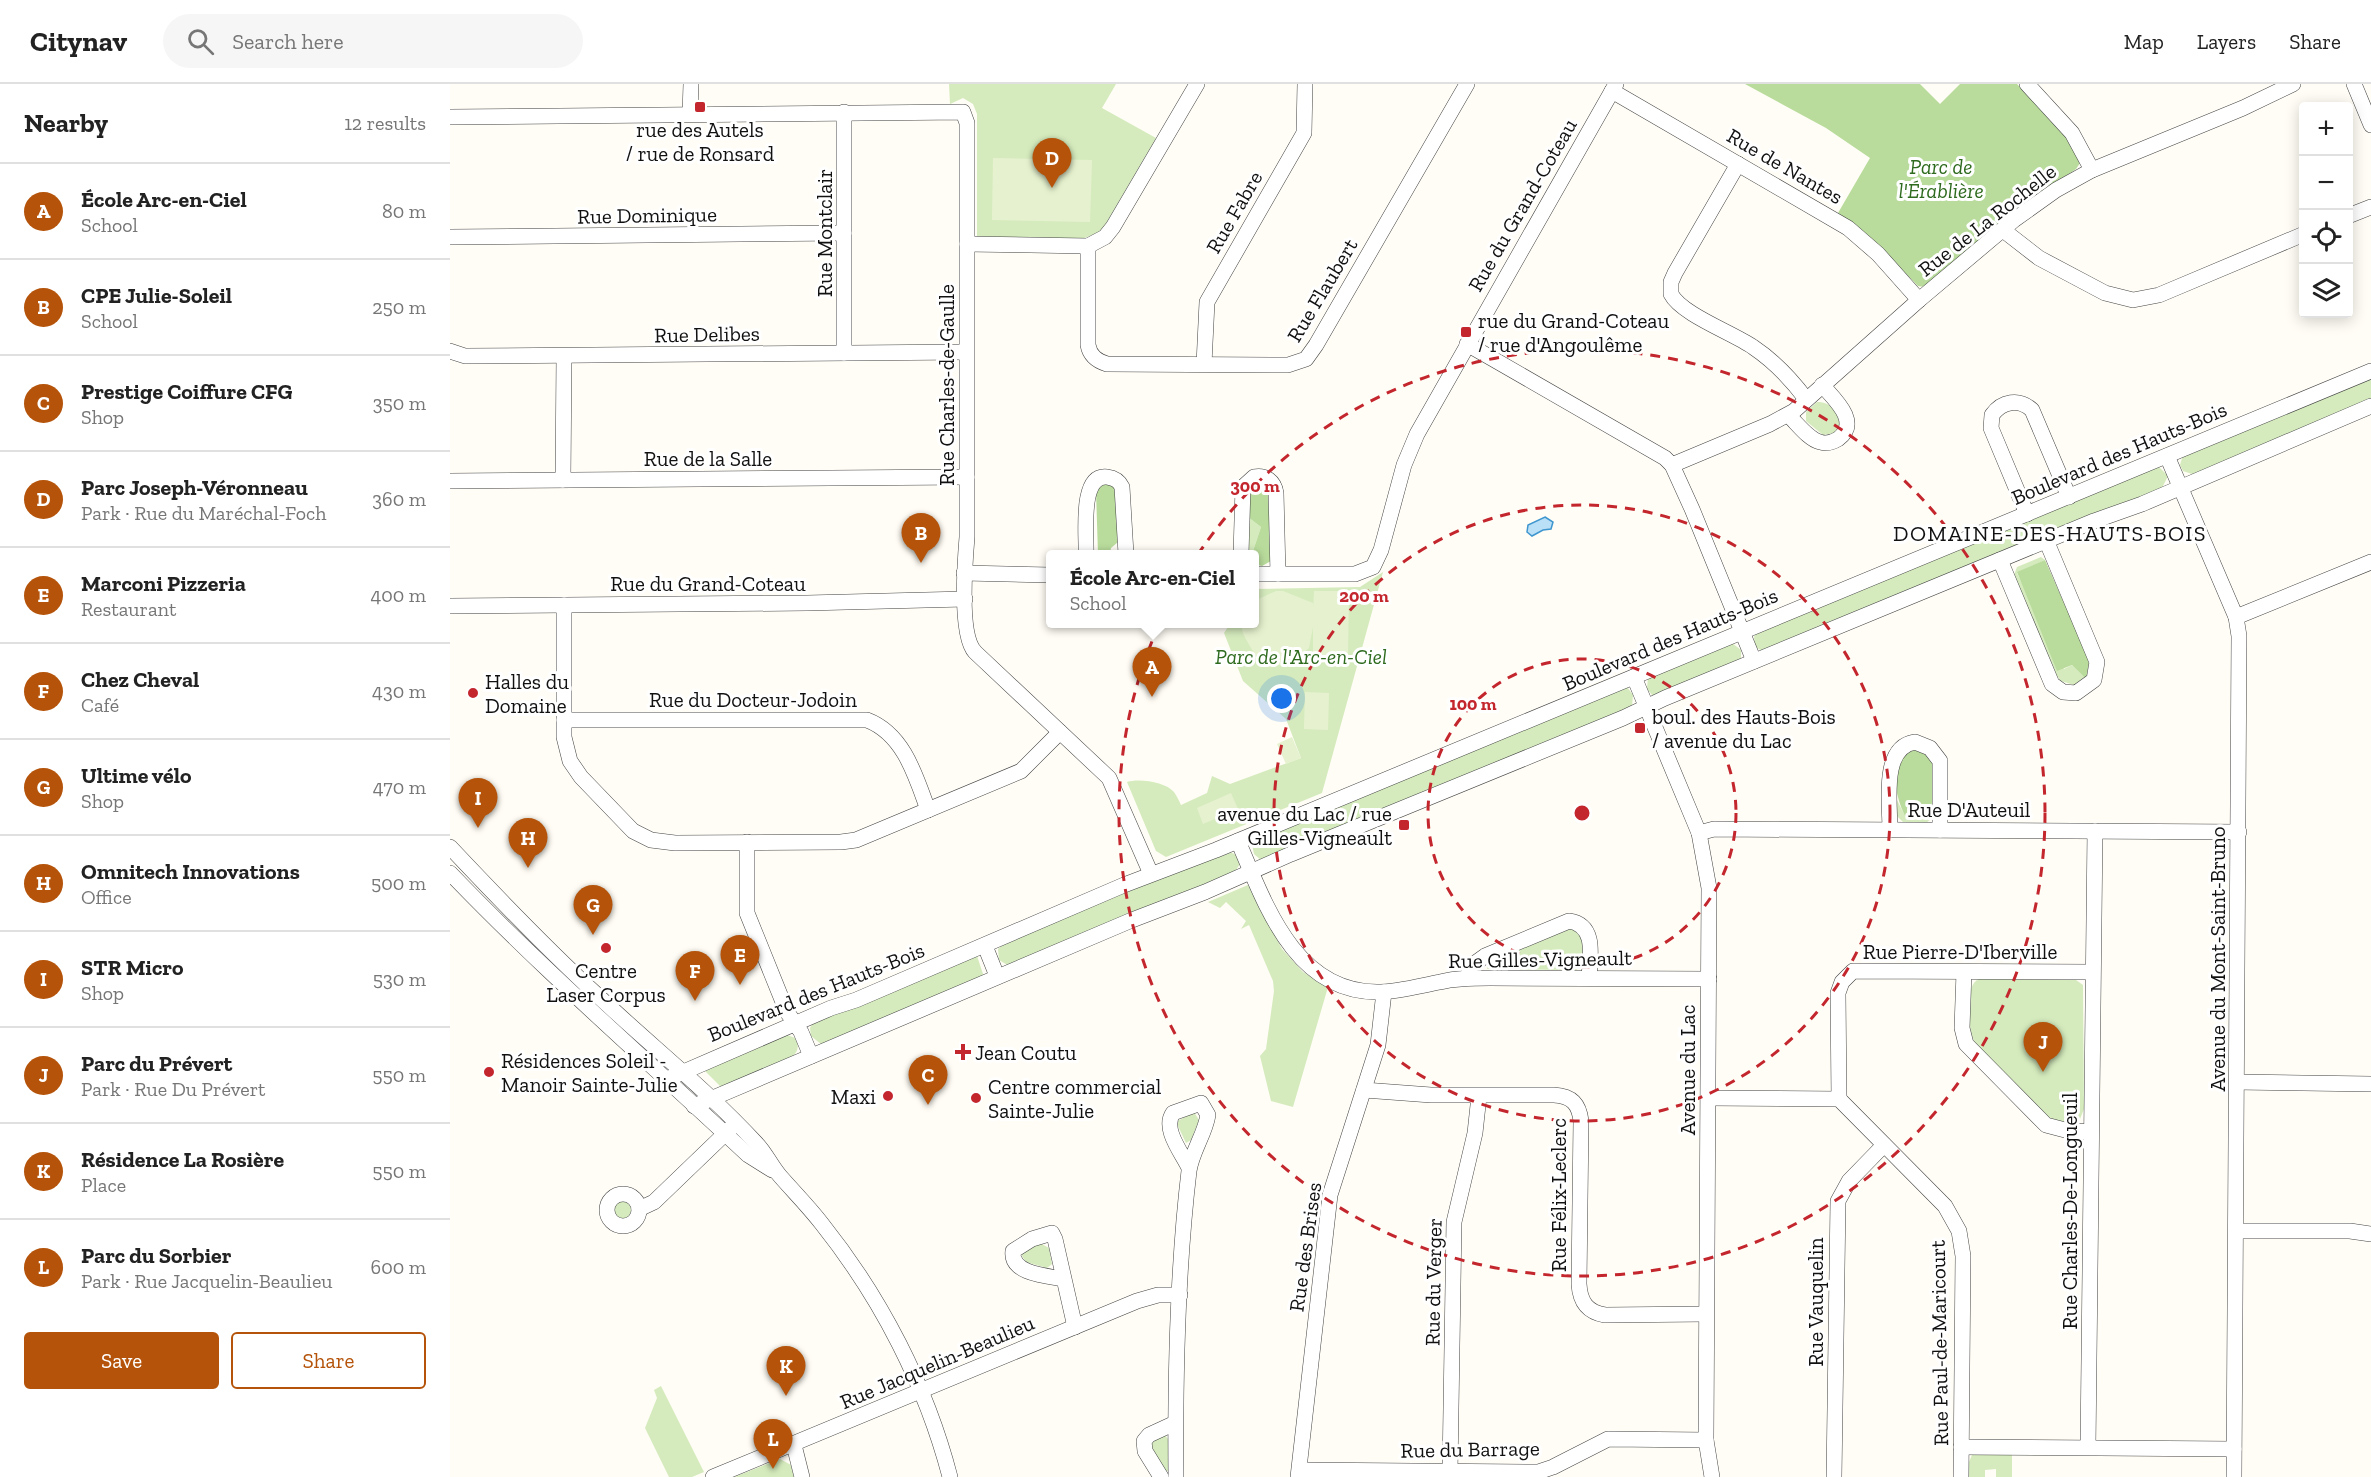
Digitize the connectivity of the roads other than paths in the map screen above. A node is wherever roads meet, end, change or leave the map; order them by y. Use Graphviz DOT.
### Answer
graph roads {
  1 [pos="691,84"];
  2 [pos="1197,84"];
  3 [pos="1305,84"];
  4 [pos="1467,84"];
  5 [pos="2027,84"];
  6 [pos="2293,84"];
  7 [pos="2354,84"];
  8 [pos="1614,88"];
  9 [pos="844,112"];
  10 [pos="690,114"];
  11 [pos="450,117"];
  12 [pos="2371,125"];
  13 [pos="1738,164"];
  14 [pos="2092,170"];
  15 [pos="2371,207"];
  16 [pos="2353,214"];
  17 [pos="2003,230"];
  18 [pos="844,233"];
  19 [pos="2299,236"];
  20 [pos="450,237"];
  21 [pos="967,244"];
  22 [pos="1088,246"];
  23 [pos="1919,300"];
  24 [pos="1467,344"];
  25 [pos="450,351"];
  26 [pos="966,352"];
  27 [pos="844,353"];
  28 [pos="564,356"];
  29 [pos="1204,364"];
  30 [pos="2371,371"];
  31 [pos="1822,385"];
  32 [pos="1806,399"];
  33 [pos="2371,406"];
  34 [pos="1788,415"];
  35 [pos="2167,456"];
  36 [pos="1672,465"];
  37 [pos="966,477"];
  38 [pos="563,480"];
  39 [pos="450,481"];
  40 [pos="2181,487"];
  41 [pos="2069,496"];
  42 [pos="2027,514"];
  43 [pos="2046,540"];
  44 [pos="1086,550"];
  45 [pos="1126,550"];
  46 [pos="1241,550"];
  47 [pos="2000,560"];
  48 [pos="2369,568"];
  49 [pos="964,573"];
  50 [pos="1259,574"];
  51 [pos="1278,574"];
  52 [pos="1046,575"];
  53 [pos="965,599"];
  54 [pos="564,605"];
  55 [pos="450,606"];
  56 [pos="2236,617"];
  57 [pos="1741,631"];
  58 [pos="1754,661"];
  59 [pos="1634,677"];
  60 [pos="1647,707"];
  61 [pos="564,720"];
  62 [pos="1060,732"];
  63 [pos="928,810"];
  64 [pos="1890,830"];
  65 [pos="1940,830"];
  66 [pos="2095,831"];
  67 [pos="2239,832"];
  68 [pos="1699,833"];
  69 [pos="1238,841"];
  70 [pos="747,842"];
  71 [pos="450,848"];
  72 [pos="1252,872"];
  73 [pos="450,873"];
  74 [pos="1151,874"];
  75 [pos="985,946"];
  76 [pos="1964,972"];
  77 [pos="2092,972"];
  78 [pos="998,976"];
  79 [pos="1467,978"];
  80 [pos="1589,978"];
  81 [pos="1708,979"];
  82 [pos="1384,992"];
  83 [pos="794,1023"];
  84 [pos="811,1056"];
  85 [pos="682,1070"];
  86 [pos="665,1080"];
  87 [pos="2238,1082"];
  88 [pos="2371,1084"];
  89 [pos="1364,1090"];
  90 [pos="1479,1096"];
  91 [pos="1708,1098"];
  92 [pos="711,1099"];
  93 [pos="1839,1100"];
  94 [pos="694,1106"];
  95 [pos="731,1129"];
  96 [pos="2090,1132"];
  97 [pos="1884,1145"];
  98 [pos="1190,1168"];
  99 [pos="639,1209"];
  100 [pos="2236,1231"];
  101 [pos="2371,1234"];
  102 [pos="1064,1279"];
  103 [pos="1180,1287"];
  104 [pos="1706,1314"];
  105 [pos="1075,1327"];
  106 [pos="921,1392"];
  107 [pos="1175,1423"];
  108 [pos="1706,1440"];
  109 [pos="794,1445"];
  110 [pos="1961,1447"];
  111 [pos="2088,1447"];
  112 [pos="2234,1449"];
  113 [pos="1450,1471"];
  114 [pos="1299,1473"];
  115 [pos="712,1477"];
  116 [pos="802,1477"];
  117 [pos="950,1477"];
  118 [pos="1161,1477"];
  119 [pos="1176,1477"];
  120 [pos="1712,1477"];
  121 [pos="1834,1477"];
  122 [pos="1961,1477"];
  123 [pos="2234,1477"];
  1 -- 10 [label="street"];
  2 -- 22 [label="street"];
  3 -- 29 [label="street, Rue Fabre"];
  4 -- 29 [label="street, Rue Flaubert"];
  5 -- 14 [label="street"];
  6 -- 14 [label="street, Rue de La Rochelle"];
  7 -- 12 [label="street"];
  8 -- 13 [label="street, Rue de Nantes"];
  8 -- 24 [label="street, Rue du Grand-Coteau"];
  9 -- 10 [label="street"];
  9 -- 18 [label="street, Rue Montclair"];
  9 -- 21 [label="street, Rue Charles-de-Gaulle"];
  10 -- 11 [label="street"];
  13 -- 23 [label="street, Rue de Nantes"];
  13 -- 32 [label="street"];
  14 -- 17 [label="street, Rue de La Rochelle"];
  15 -- 16 [label="street"];
  17 -- 19 [label="street"];
  17 -- 23 [label="street, Rue de La Rochelle"];
  18 -- 20 [label="street, Rue Dominique"];
  18 -- 27 [label="street, Rue Montclair"];
  21 -- 22 [label="street"];
  21 -- 26 [label="street, Rue Charles-de-Gaulle"];
  22 -- 29 [label="street, Rue Flaubert"];
  23 -- 31 [label="street, Rue de La Rochelle"];
  24 -- 36 [label="street"];
  24 -- 51 [label="street, Rue du Grand-Coteau"];
  25 -- 28 [label="street, Rue Delibes"];
  26 -- 27 [label="street, Rue Delibes"];
  26 -- 37 [label="street, Rue Charles-de-Gaulle"];
  27 -- 28 [label="street, Rue Delibes"];
  28 -- 38 [label="street"];
  30 -- 35 [label="street, Boulevard des Hauts-Bois"];
  31 -- 32 [label="street, Rue de La Rochelle"];
  31 -- 34 [label="street"];
  32 -- 34 [label="street, Rue de La Rochelle"];
  33 -- 40 [label="street"];
  34 -- 36 [label="street, Rue de La Rochelle"];
  35 -- 40 [label="street, Avenue du Mont-Saint-Bruno"];
  35 -- 41 [label="street, Boulevard des Hauts-Bois"];
  36 -- 57 [label="street"];
  37 -- 38 [label="street, Rue de la Salle"];
  37 -- 49 [label="street, Rue Charles-de-Gaulle"];
  38 -- 39 [label="street, Rue de la Salle"];
  40 -- 43 [label="street"];
  40 -- 56 [label="street, Avenue du Mont-Saint-Bruno"];
  41 -- 42 [label="street, Boulevard des Hauts-Bois"];
  41 -- 42 [label="street"];
  42 -- 57 [label="street, Boulevard des Hauts-Bois"];
  43 -- 47 [label="street"];
  43 -- 47 [label="street"];
  44 -- 45 [label="street"];
  46 -- 51 [label="street"];
  47 -- 58 [label="street"];
  48 -- 56 [label="street"];
  49 -- 52 [label="street"];
  49 -- 53 [label="street, Rue Charles-de-Gaulle"];
  50 -- 51 [label="street, Rue du Grand-Coteau"];
  53 -- 54 [label="street, Rue du Grand-Coteau"];
  53 -- 62 [label="street, Rue Charles-de-Gaulle"];
  54 -- 55 [label="street, Rue du Grand-Coteau"];
  54 -- 61 [label="street"];
  56 -- 67 [label="street, Avenue du Mont-Saint-Bruno"];
  57 -- 58 [label="street"];
  57 -- 59 [label="street, Boulevard des Hauts-Bois"];
  58 -- 60 [label="street"];
  59 -- 60 [label="street, Avenue du Lac"];
  59 -- 69 [label="street, Boulevard des Hauts-Bois"];
  60 -- 68 [label="street, Avenue du Lac"];
  60 -- 72 [label="street"];
  61 -- 63 [label="street, Rue du Docteur-Jodoin"];
  61 -- 70 [label="street"];
  62 -- 63 [label="street"];
  62 -- 74 [label="street, Rue Charles-de-Gaulle"];
  63 -- 70 [label="street"];
  64 -- 65 [label="street, Rue D'Auteuil"];
  64 -- 65 [label="street"];
  64 -- 68 [label="street, Rue D'Auteuil"];
  65 -- 66 [label="street, Rue D'Auteuil"];
  66 -- 67 [label="street, Rue D'Auteuil"];
  66 -- 77 [label="street, Rue Charles-De-Longueuil"];
  67 -- 87 [label="street, Avenue du Mont-Saint-Bruno"];
  68 -- 81 [label="street, Avenue du Lac"];
  69 -- 72 [label="street, Rue Gilles-Vigneault"];
  69 -- 74 [label="street, Boulevard des Hauts-Bois"];
  70 -- 83 [label="street"];
  71 -- 85 [label="street"];
  72 -- 78 [label="street"];
  72 -- 82 [label="street, Rue Gilles-Vigneault"];
  73 -- 86 [label="street"];
  74 -- 75 [label="street, Boulevard des Hauts-Bois"];
  75 -- 78 [label="street"];
  75 -- 83 [label="street, Boulevard des Hauts-Bois"];
  76 -- 77 [label="street, Rue Pierre-D'Iberville"];
  76 -- 93 [label="street, Rue Pierre-D'Iberville"];
  76 -- 96 [label="street"];
  77 -- 96 [label="street, Rue Charles-De-Longueuil"];
  78 -- 84 [label="street"];
  79 -- 80 [label="street, Rue Gilles-Vigneault"];
  79 -- 80 [label="street"];
  79 -- 82 [label="street, Rue Gilles-Vigneault"];
  80 -- 81 [label="street, Rue Gilles-Vigneault"];
  81 -- 91 [label="street, Avenue du Lac"];
  82 -- 89 [label="street, Rue des Brises"];
  83 -- 84 [label="street"];
  83 -- 85 [label="street, Boulevard des Hauts-Bois"];
  84 -- 92 [label="street"];
  85 -- 86 [label="street, Boulevard des Hauts-Bois"];
  85 -- 92 [label="street"];
  86 -- 94 [label="street"];
  87 -- 88 [label="street"];
  87 -- 100 [label="street, Avenue du Mont-Saint-Bruno"];
  89 -- 90 [label="street, Rue Félix-Leclerc"];
  89 -- 114 [label="street, Rue des Brises"];
  90 -- 104 [label="street, Rue Félix-Leclerc"];
  90 -- 113 [label="street, Rue du Verger"];
  91 -- 93 [label="street"];
  91 -- 104 [label="street, Avenue du Lac"];
  92 -- 94 [label="street"];
  92 -- 95 [label="street"];
  93 -- 97 [label="street, Rue Paul-de-Maricourt"];
  94 -- 95 [label="street"];
  95 -- 99 [label="street"];
  95 -- 106 [label="street"];
  96 -- 111 [label="street, Rue Charles-De-Longueuil"];
  97 -- 110 [label="street, Rue Paul-de-Maricourt"];
  97 -- 121 [label="street, Rue Vauquelin"];
  98 -- 103 [label="street"];
  100 -- 101 [label="street"];
  100 -- 112 [label="street, Avenue du Mont-Saint-Bruno"];
  102 -- 105 [label="street"];
  103 -- 105 [label="street, Rue Jacquelin-Beaulieu"];
  103 -- 107 [label="street"];
  104 -- 108 [label="street, Avenue du Lac"];
  105 -- 106 [label="street, Rue Jacquelin-Beaulieu"];
  106 -- 109 [label="street, Rue Jacquelin-Beaulieu"];
  106 -- 117 [label="street"];
  107 -- 118 [label="street"];
  107 -- 119 [label="street"];
  108 -- 113 [label="street, Rue du Barrage"];
  108 -- 120 [label="street, Avenue du Lac"];
  109 -- 115 [label="street, Rue Jacquelin-Beaulieu"];
  109 -- 116 [label="street"];
  110 -- 111 [label="street"];
  110 -- 122 [label="street, Rue Paul-de-Maricourt"];
  111 -- 112 [label="street"];
  112 -- 123 [label="street, Avenue du Mont-Saint-Bruno"];
  113 -- 114 [label="street, Rue du Barrage"];
}
